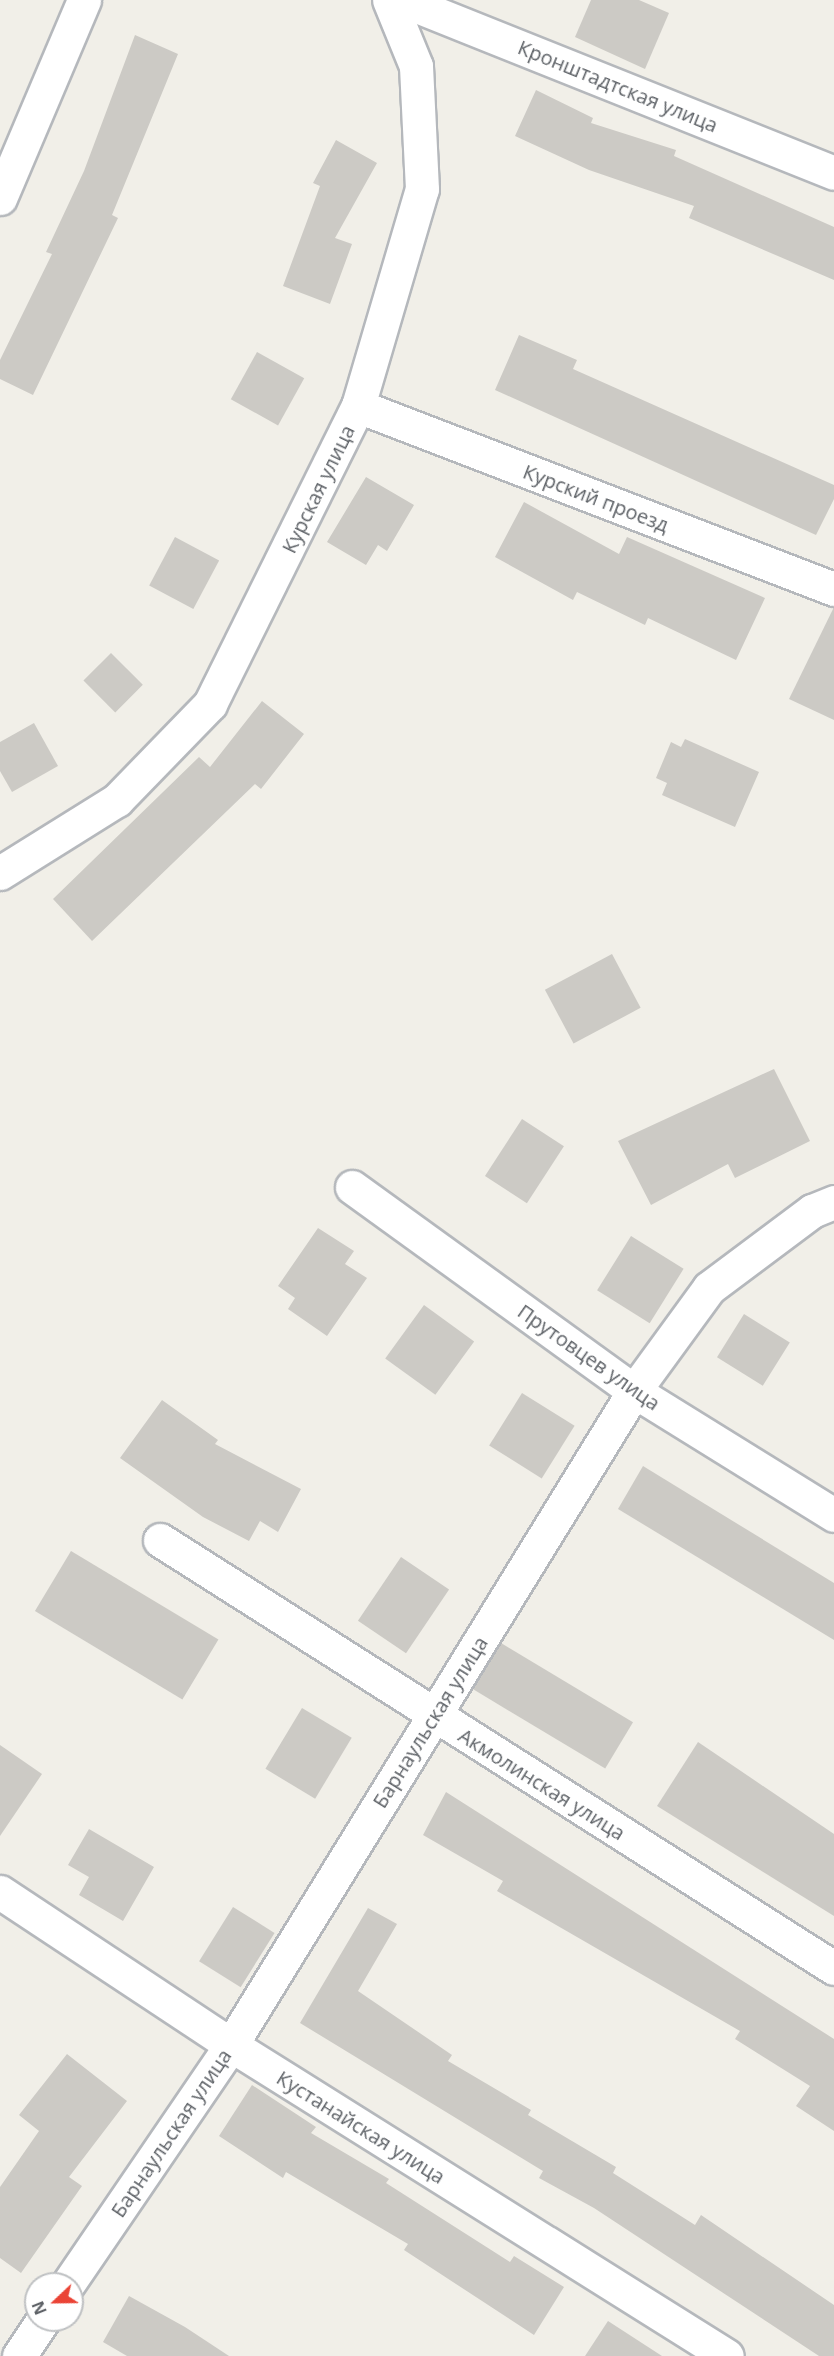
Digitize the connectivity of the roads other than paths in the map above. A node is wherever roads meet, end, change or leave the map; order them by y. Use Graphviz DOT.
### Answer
graph roads {
  1 [pos="84,0"];
  2 [pos="389,0"];
  3 [pos="402,0"];
  4 [pos="834,173"];
  5 [pos="0,198"];
  6 [pos="358,406"];
  7 [pos="834,589"];
  8 [pos="0,873"];
  9 [pos="352,1187"];
  10 [pos="834,1202"];
  11 [pos="634,1391"];
  12 [pos="834,1515"];
  13 [pos="160,1540"];
  14 [pos="434,1716"];
  15 [pos="0,1892"];
  16 [pos="834,1968"];
  17 [pos="231,2045"];
  18 [pos="76,2272"];
  19 [pos="35,2332"];
  20 [pos="19,2356"];
  21 [pos="727,2356"];
  1 -- 5 [label="street"];
  2 -- 6 [label="street, Курская улица"];
  3 -- 4 [label="street, Кронштадтская улица"];
  6 -- 7 [label="street, Курский проезд"];
  6 -- 8 [label="street, Курская улица"];
  9 -- 11 [label="street, Прутовцев улица"];
  10 -- 11 [label="street, Барнаульская улица"];
  11 -- 12 [label="street, Прутовцев улица"];
  11 -- 14 [label="street, Барнаульская улица"];
  13 -- 14 [label="street, Акмолинская улица"];
  14 -- 16 [label="street, Акмолинская улица"];
  14 -- 17 [label="street, Барнаульская улица"];
  15 -- 17 [label="street, Кустанайская улица"];
  17 -- 18 [label="street, Барнаульская улица"];
  17 -- 21 [label="street, Кустанайская улица"];
  19 -- 20 [label="street"];
}
